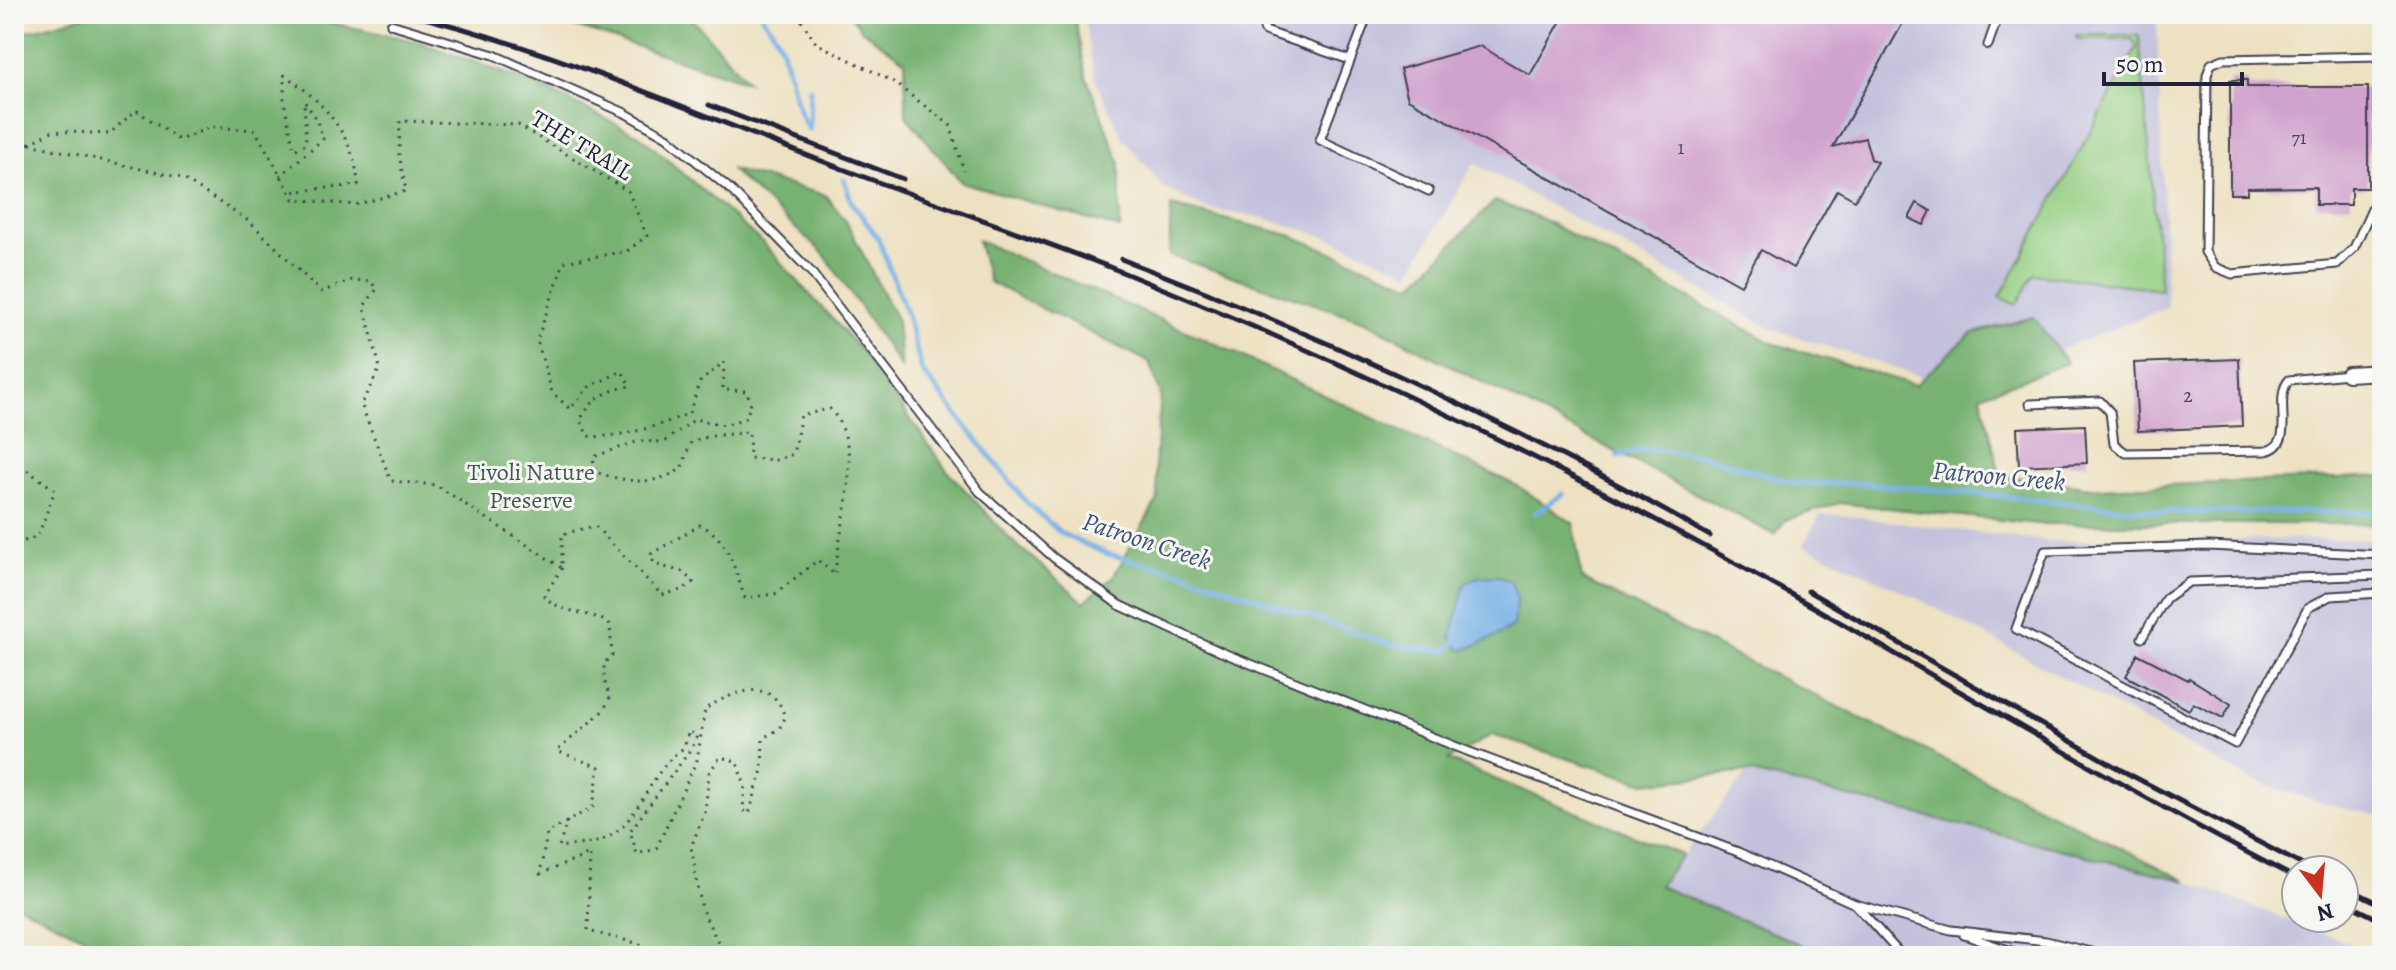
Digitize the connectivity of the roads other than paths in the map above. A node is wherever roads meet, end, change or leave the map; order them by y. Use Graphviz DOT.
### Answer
graph roads {
  1 [pos="1260,14"];
  2 [pos="1368,14"];
  3 [pos="1999,14"];
  4 [pos="391,24"];
  5 [pos="1988,45"];
  6 [pos="2382,56"];
  7 [pos="1350,60"];
  8 [pos="2382,186"];
  9 [pos="1429,191"];
  10 [pos="2382,372"];
  11 [pos="2348,374"];
  12 [pos="2030,404"];
  13 [pos="2382,555"];
  14 [pos="2382,575"];
  15 [pos="2382,593"];
  16 [pos="2142,638"];
  17 [pos="1855,904"];
  18 [pos="1951,930"];
  19 [pos="1902,956"];
  20 [pos="2026,956"];
  21 [pos="2107,956"];
  1 -- 7 [label="lane"];
  2 -- 7 [label="lane"];
  3 -- 5 [label="lane"];
  4 -- 17 [label="lane"];
  6 -- 8 [label="lane"];
  7 -- 9 [label="lane"];
  10 -- 11 [label="street"];
  11 -- 12 [label="lane"];
  13 -- 15 [label="lane"];
  14 -- 16 [label="lane"];
  17 -- 18 [label="lane"];
  17 -- 19 [label="lane"];
  18 -- 20 [label="lane"];
  18 -- 21 [label="lane"];
}
